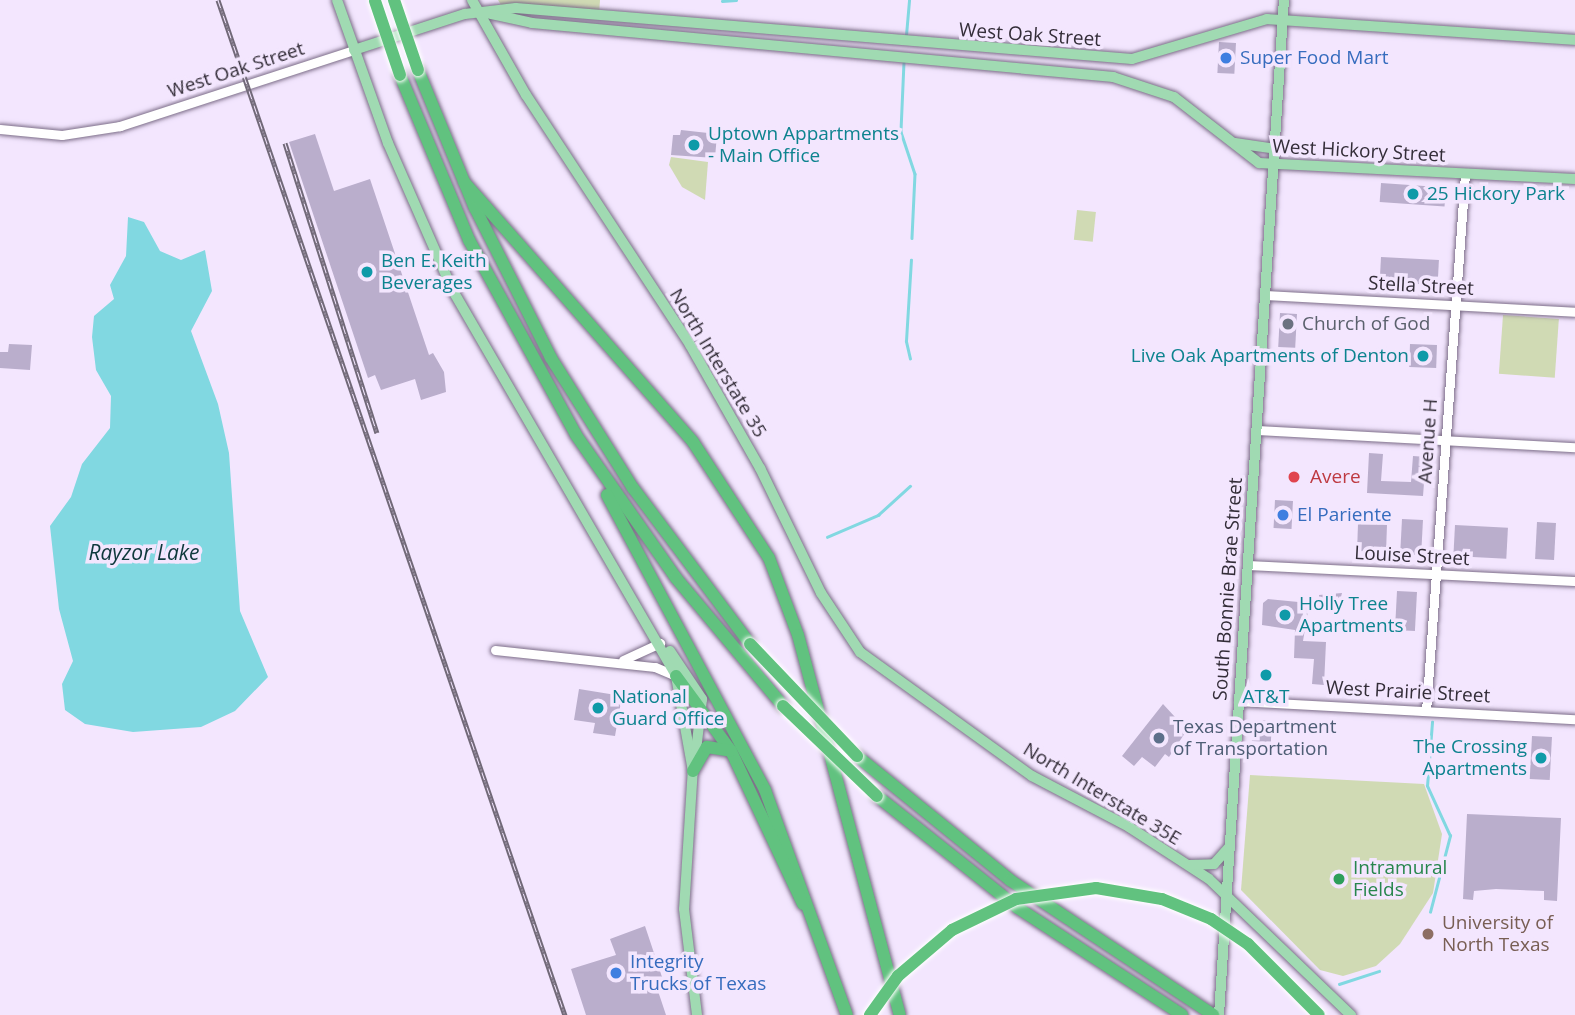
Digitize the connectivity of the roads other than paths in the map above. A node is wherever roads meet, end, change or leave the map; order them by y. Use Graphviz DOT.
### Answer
graph roads {
  1 [pos="338,0"];
  2 [pos="375,0"];
  3 [pos="394,0"];
  4 [pos="472,0"];
  5 [pos="1284,0"];
  6 [pos="478,11"];
  7 [pos="560,11"];
  8 [pos="1284,19"];
  9 [pos="558,26"];
  10 [pos="1575,40"];
  11 [pos="354,50"];
  12 [pos="1132,59"];
  13 [pos="1126,79"];
  14 [pos="0,129"];
  15 [pos="1229,140"];
  16 [pos="1276,149"];
  17 [pos="1275,165"];
  18 [pos="1465,174"];
  19 [pos="1575,179"];
  20 [pos="464,182"];
  21 [pos="1265,296"];
  22 [pos="1456,305"];
  23 [pos="1575,312"];
  24 [pos="1257,430"];
  25 [pos="576,435"];
  26 [pos="1446,440"];
  27 [pos="1575,447"];
  28 [pos="1247,565"];
  29 [pos="1436,575"];
  30 [pos="1575,581"];
  31 [pos="660,643"];
  32 [pos="495,650"];
  33 [pos="614,661"];
  34 [pos="676,676"];
  35 [pos="1238,701"];
  36 [pos="703,705"];
  37 [pos="1426,711"];
  38 [pos="1575,719"];
  39 [pos="954,722"];
  40 [pos="731,751"];
  41 [pos="693,771"];
  42 [pos="1231,844"];
  43 [pos="1185,864"];
  44 [pos="1227,894"];
  45 [pos="831,965"];
  46 [pos="697,1015"];
  47 [pos="847,1015"];
  48 [pos="870,1015"];
  49 [pos="900,1015"];
  50 [pos="1182,1015"];
  51 [pos="1213,1015"];
  52 [pos="1219,1015"];
  53 [pos="1319,1015"];
  54 [pos="1351,1015"];
  1 -- 11 [label="main road"];
  2 -- 25 [label="highway, bridge"];
  3 -- 20 [label="highway, bridge"];
  4 -- 6 [label="main road, North Interstate 35"];
  5 -- 8 [label="main road, South Bonnie Brae Street"];
  6 -- 7 [label="main road, West Oak Street"];
  6 -- 9 [label="main road, West Oak Street"];
  6 -- 11 [label="main road, West Oak Street"];
  6 -- 39 [label="main road, North Interstate 35"];
  7 -- 9 [label="main road"];
  7 -- 12 [label="main road, West Oak Street"];
  8 -- 10 [label="main road, West Oak Street"];
  8 -- 12 [label="main road, West Oak Street"];
  8 -- 16 [label="main road, South Bonnie Brae Street"];
  9 -- 13 [label="main road, West Oak Street"];
  11 -- 14 [label="street, West Oak Street"];
  11 -- 31 [label="main road"];
  12 -- 13 [label="main road"];
  13 -- 15 [label="main road, West Hickory Street"];
  15 -- 16 [label="main road"];
  15 -- 17 [label="main road, West Hickory Street"];
  16 -- 17 [label="main road, South Bonnie Brae Street"];
  17 -- 18 [label="main road, West Hickory Street"];
  17 -- 21 [label="main road, South Bonnie Brae Street"];
  18 -- 19 [label="main road, West Hickory Street"];
  18 -- 22 [label="street, Avenue H"];
  20 -- 49 [label="highway"];
  20 -- 51 [label="highway, bridge"];
  21 -- 22 [label="street, Stella Street"];
  21 -- 24 [label="main road, South Bonnie Brae Street"];
  22 -- 23 [label="street, Stella Street"];
  22 -- 26 [label="street, Avenue H"];
  24 -- 26 [label="street"];
  24 -- 28 [label="main road, South Bonnie Brae Street"];
  25 -- 45 [label="highway"];
  25 -- 50 [label="highway, bridge"];
  26 -- 27 [label="street"];
  26 -- 29 [label="street, Avenue H"];
  28 -- 29 [label="street, Louise Street"];
  28 -- 35 [label="main road, South Bonnie Brae Street"];
  29 -- 30 [label="street, Louise Street"];
  29 -- 37 [label="street, Avenue H"];
  31 -- 33 [label="street"];
  31 -- 34 [label="main road"];
  31 -- 36 [label="main road"];
  32 -- 33 [label="street"];
  33 -- 34 [label="street"];
  34 -- 36 [label="highway"];
  34 -- 41 [label="main road"];
  35 -- 37 [label="street, West Prairie Street"];
  35 -- 42 [label="main road, South Bonnie Brae Street"];
  36 -- 40 [label="highway"];
  36 -- 41 [label="main road"];
  37 -- 38 [label="street, West Prairie Street"];
  39 -- 43 [label="main road, North Interstate 35E"];
  40 -- 41 [label="highway"];
  40 -- 45 [label="highway"];
  41 -- 46 [label="main road"];
  42 -- 43 [label="main road"];
  42 -- 44 [label="main road, South Bonnie Brae Street"];
  43 -- 44 [label="main road, North Interstate 35E"];
  44 -- 52 [label="main road, South Bonnie Brae Street"];
  44 -- 54 [label="main road, North Interstate 35E"];
  45 -- 47 [label="highway"];
  48 -- 53 [label="highway, bridge"];
}
